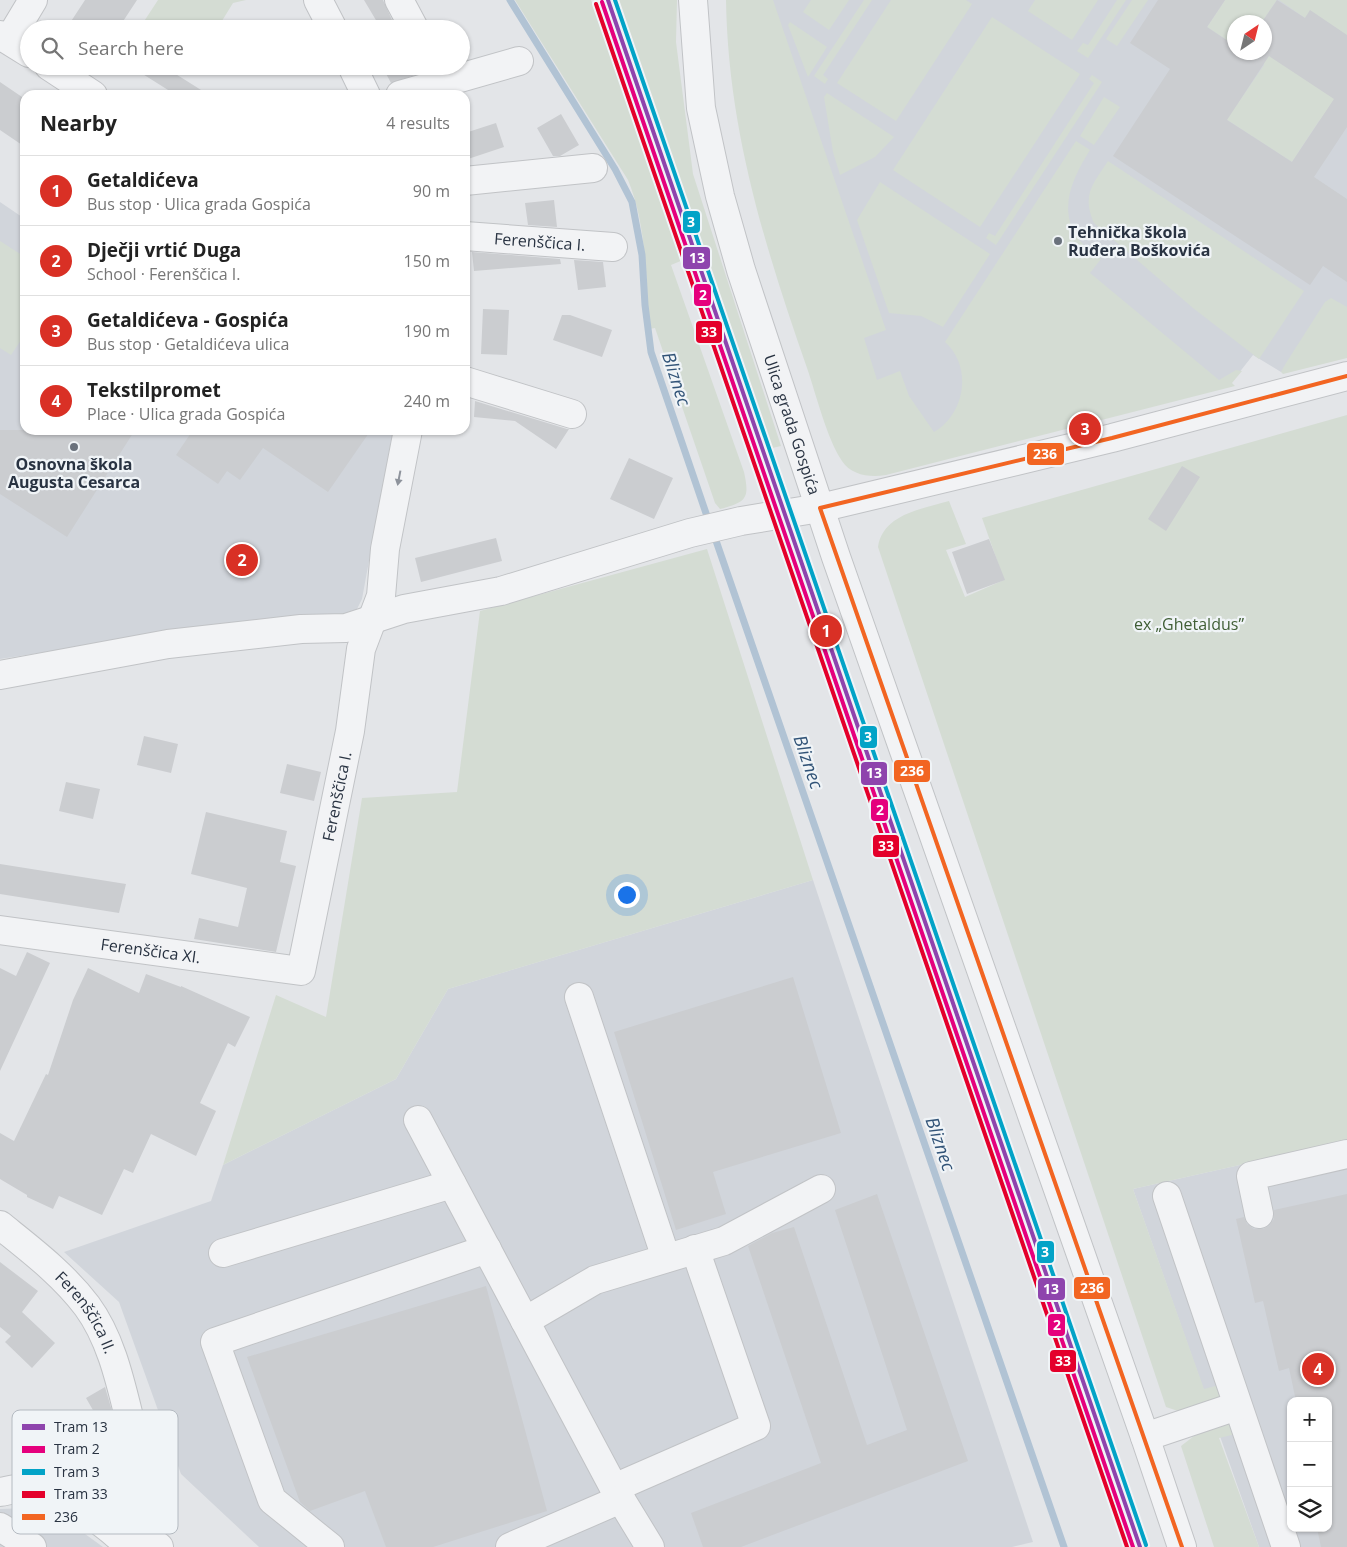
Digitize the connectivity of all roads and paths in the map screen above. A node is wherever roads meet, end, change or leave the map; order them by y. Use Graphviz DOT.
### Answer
graph roads {
  1 [pos="34,0"];
  2 [pos="318,0"];
  3 [pos="399,0"];
  4 [pos="694,0"];
  5 [pos="24,20"];
  6 [pos="328,20"];
  7 [pos="410,20"];
  8 [pos="20,27"];
  9 [pos="12,43"];
  10 [pos="519,61"];
  11 [pos="63,75"];
  12 [pos="356,75"];
  13 [pos="470,75"];
  14 [pos="470,75"];
  15 [pos="85,90"];
  16 [pos="364,90"];
  17 [pos="418,90"];
  18 [pos="593,168"];
  19 [pos="470,180"];
  20 [pos="470,236"];
  21 [pos="614,247"];
  22 [pos="1347,376"];
  23 [pos="470,383"];
  24 [pos="572,414"];
  25 [pos="407,435"];
  26 [pos="820,508"];
  27 [pos="372,620"];
  28 [pos="0,675"];
  29 [pos="0,930"];
  30 [pos="301,971"];
  31 [pos="579,997"];
  32 [pos="418,1120"];
  33 [pos="1347,1154"];
  34 [pos="452,1184"];
  35 [pos="821,1188"];
  36 [pos="1167,1196"];
  37 [pos="1259,1214"];
  38 [pos="0,1225"];
  39 [pos="487,1249"];
  40 [pos="694,1249"];
  41 [pos="224,1253"];
  42 [pos="666,1258"];
  43 [pos="525,1321"];
  44 [pos="1237,1406"];
  45 [pos="127,1410"];
  46 [pos="1146,1437"];
  47 [pos="618,1494"];
  48 [pos="0,1527"];
  49 [pos="123,1540"];
  50 [pos="32,1547"];
  51 [pos="159,1547"];
  52 [pos="330,1547"];
  53 [pos="510,1547"];
  54 [pos="650,1547"];
  55 [pos="1182,1547"];
  56 [pos="1286,1547"];
  1 -- 5 [label="street"];
  2 -- 6 [label="street"];
  3 -- 7 [label="street"];
  4 -- 26 [label="street, Ulica grada Gospića"];
  8 -- 9 [label="street"];
  10 -- 14 [label="street"];
  11 -- 15 [label="street"];
  12 -- 16 [label="street"];
  13 -- 17 [label="street"];
  18 -- 19 [label="street"];
  20 -- 21 [label="street, Ferenščica I."];
  22 -- 26 [label="street"];
  23 -- 24 [label="street"];
  25 -- 27 [label="street, Ferenščica I., one-way"];
  26 -- 27 [label="street"];
  26 -- 46 [label="street, Ulica grada Gospića"];
  27 -- 28 [label="street"];
  27 -- 30 [label="street, Ferenščica I."];
  29 -- 30 [label="street, Ferenščica XI."];
  31 -- 42 [label="street"];
  32 -- 34 [label="street"];
  33 -- 37 [label="street"];
  34 -- 39 [label="street"];
  34 -- 41 [label="street"];
  35 -- 40 [label="street"];
  36 -- 44 [label="street"];
  38 -- 45 [label="street, Ferenščica II."];
  39 -- 43 [label="street"];
  39 -- 52 [label="street"];
  40 -- 42 [label="street"];
  40 -- 47 [label="street"];
  42 -- 43 [label="street"];
  43 -- 47 [label="street"];
  44 -- 46 [label="street"];
  44 -- 56 [label="street"];
  46 -- 55 [label="street, Ulica grada Gospića"];
  47 -- 53 [label="street"];
  47 -- 54 [label="street"];
  48 -- 50 [label="street"];
  49 -- 51 [label="street"];
}
